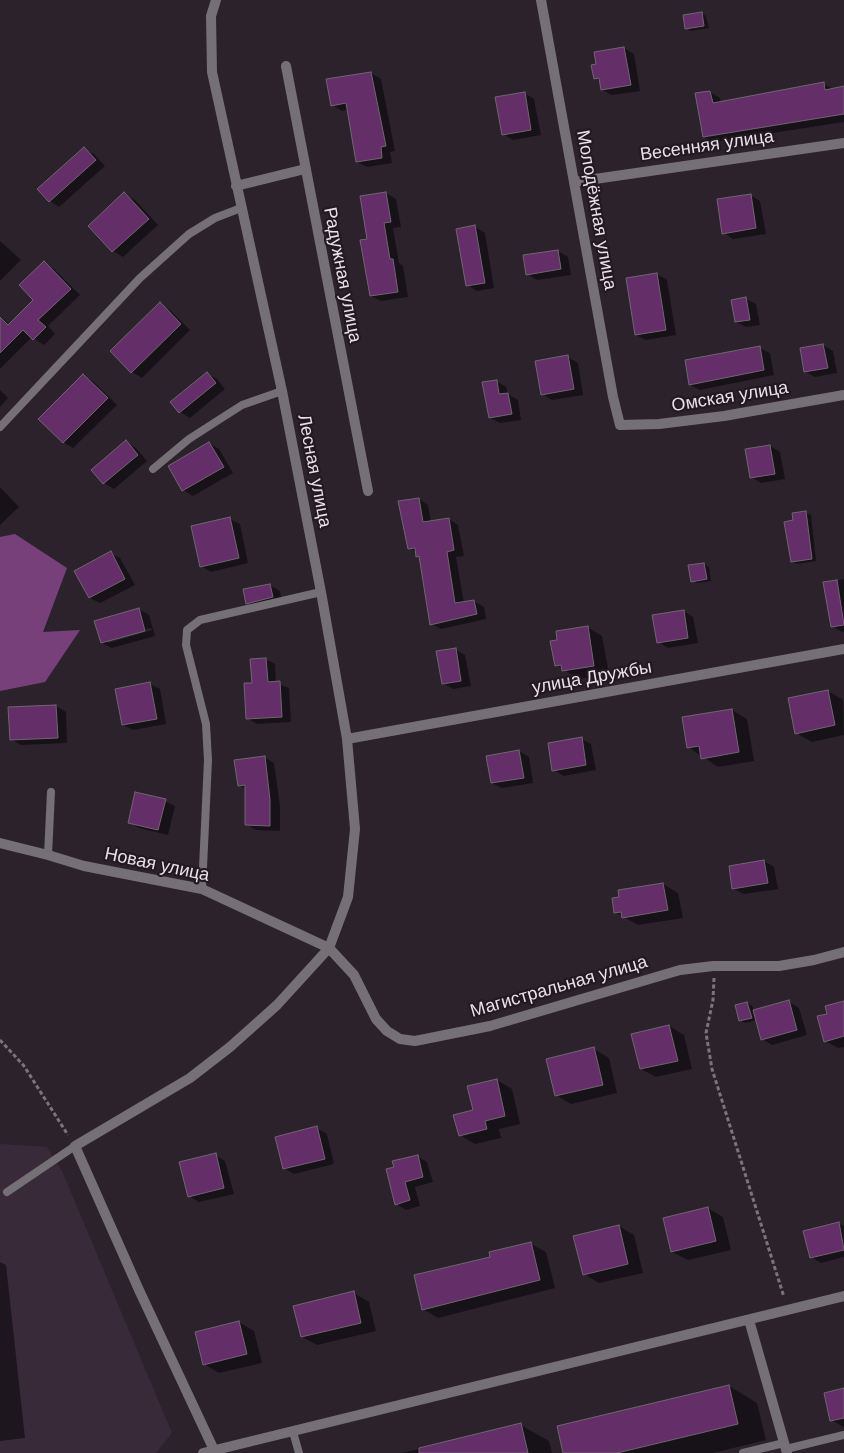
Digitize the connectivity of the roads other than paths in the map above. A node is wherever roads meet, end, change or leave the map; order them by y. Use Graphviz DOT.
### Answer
graph roads {
  1 [pos="216,0"];
  2 [pos="541,0"];
  3 [pos="286,66"];
  4 [pos="844,143"];
  5 [pos="305,169"];
  6 [pos="574,182"];
  7 [pos="236,186"];
  8 [pos="241,208"];
  9 [pos="282,391"];
  10 [pos="844,395"];
  11 [pos="620,425"];
  12 [pos="0,427"];
  13 [pos="153,468"];
  14 [pos="368,490"];
  15 [pos="321,592"];
  16 [pos="844,649"];
  17 [pos="346,740"];
  18 [pos="51,792"];
  19 [pos="0,843"];
  20 [pos="48,855"];
  21 [pos="202,889"];
  22 [pos="329,948"];
  23 [pos="844,952"];
  24 [pos="75,1146"];
  25 [pos="7,1192"];
  26 [pos="844,1296"];
  27 [pos="749,1320"];
  28 [pos="294,1432"];
  29 [pos="844,1434"];
  30 [pos="785,1448"];
  31 [pos="215,1452"];
  32 [pos="203,1453"];
  33 [pos="300,1453"];
  34 [pos="743,1453"];
  1 -- 7 [label="street, Лесная улица"];
  2 -- 6 [label="street, Молодёжная улица"];
  3 -- 5 [label="street, Радужная улица"];
  4 -- 6 [label="street, Весенняя улица"];
  5 -- 7 [label="street"];
  5 -- 14 [label="street, Радужная улица"];
  6 -- 11 [label="street, Молодёжная улица"];
  7 -- 8 [label="street, Лесная улица"];
  8 -- 9 [label="street, Лесная улица"];
  8 -- 12 [label="lane"];
  9 -- 13 [label="lane"];
  9 -- 15 [label="street, Лесная улица"];
  10 -- 11 [label="street, Омская улица"];
  15 -- 17 [label="street, Лесная улица"];
  15 -- 21 [label="lane"];
  16 -- 17 [label="street, улица Дружбы"];
  17 -- 22 [label="street, Лесная улица"];
  18 -- 20 [label="lane"];
  19 -- 20 [label="street, Новая улица"];
  20 -- 21 [label="street, Новая улица"];
  21 -- 22 [label="street, Новая улица"];
  22 -- 23 [label="street, Магистральная улица"];
  22 -- 24 [label="street"];
  24 -- 25 [label="lane"];
  24 -- 31 [label="street"];
  26 -- 27 [label="street"];
  27 -- 28 [label="street"];
  27 -- 30 [label="street"];
  28 -- 31 [label="street"];
  28 -- 33 [label="lane"];
  29 -- 30 [label="lane"];
  30 -- 34 [label="lane"];
  31 -- 32 [label="street"];
}
